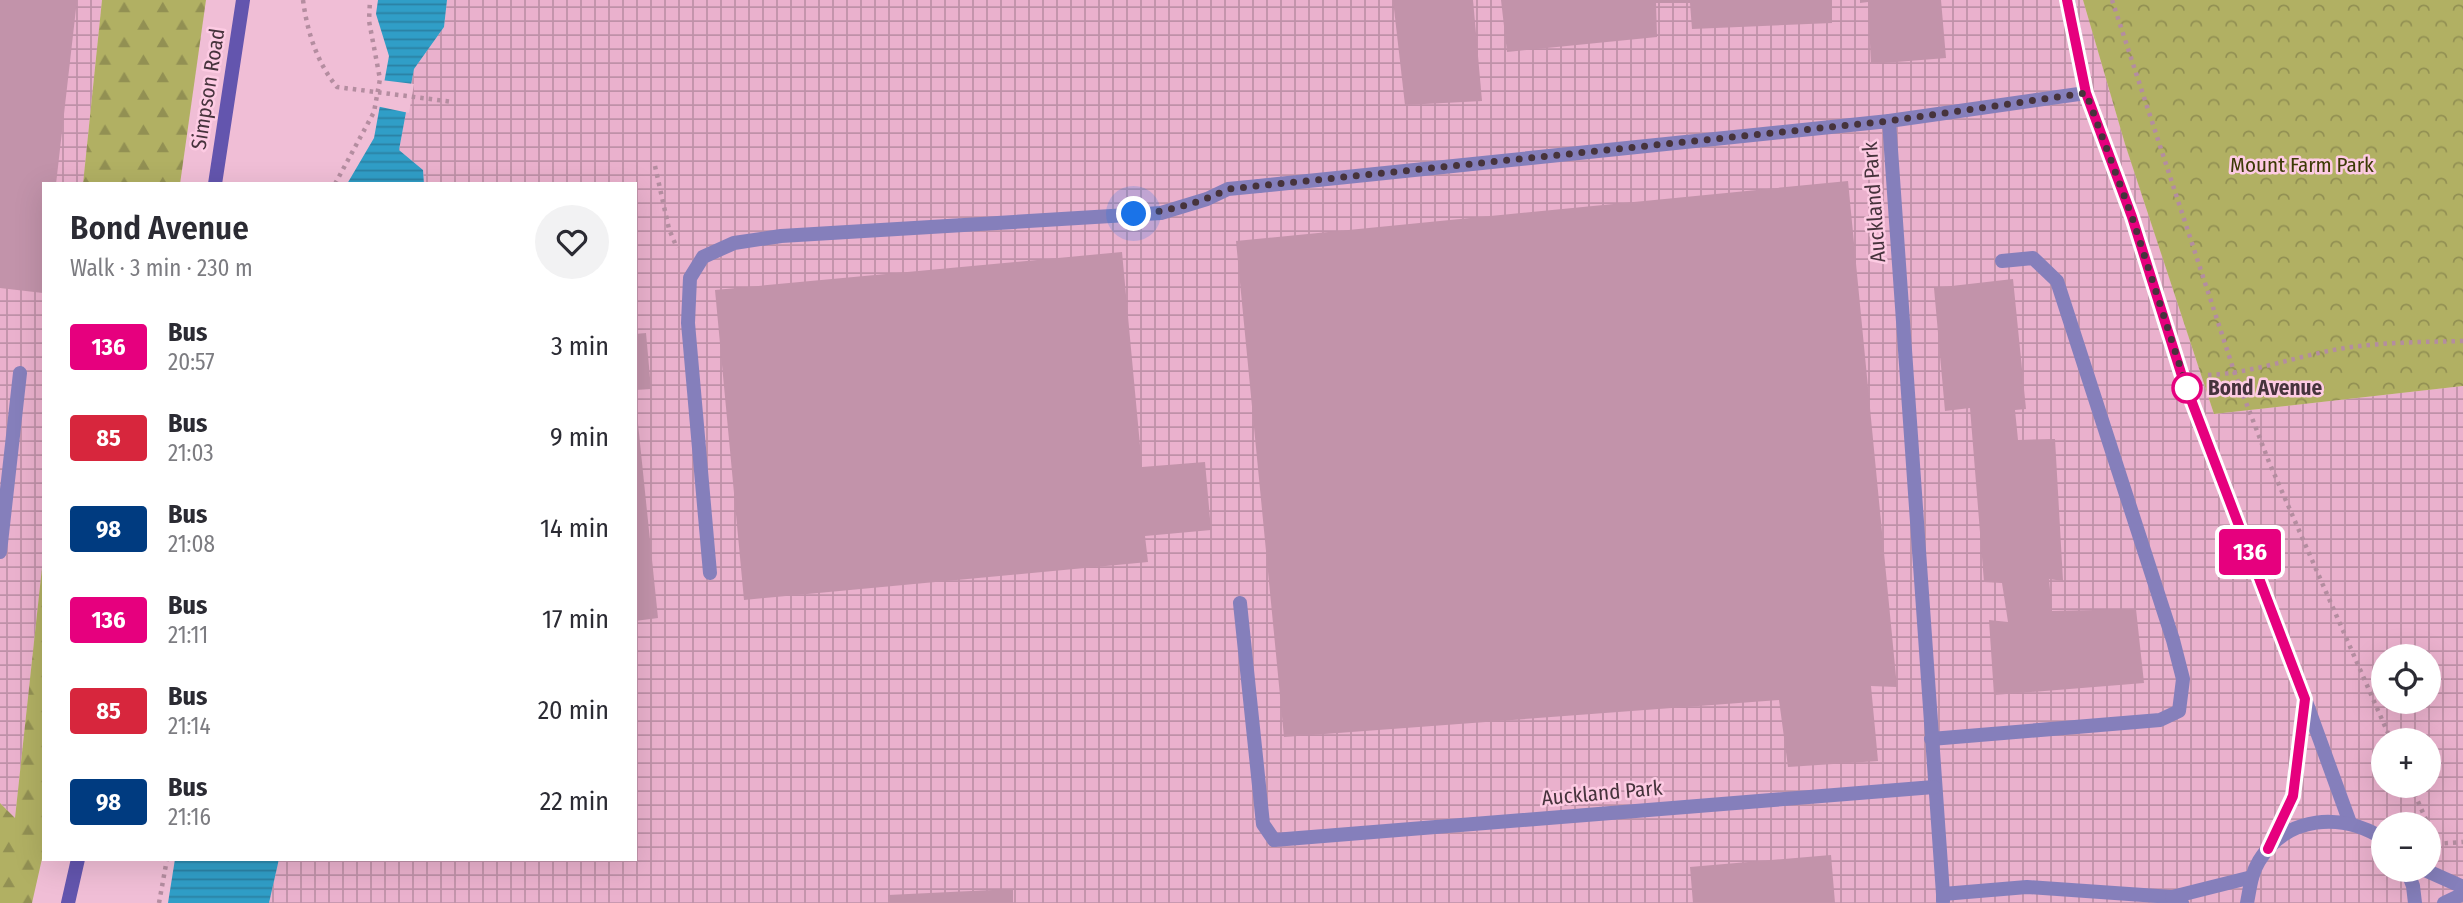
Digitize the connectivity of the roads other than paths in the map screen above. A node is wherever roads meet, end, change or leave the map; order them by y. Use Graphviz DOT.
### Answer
graph roads {
  1 [pos="243,0"];
  2 [pos="2067,0"];
  3 [pos="2086,93"];
  4 [pos="1889,121"];
  5 [pos="215,182"];
  6 [pos="2002,261"];
  7 [pos="20,373"];
  8 [pos="0,552"];
  9 [pos="710,573"];
  10 [pos="1240,603"];
  11 [pos="2305,699"];
  12 [pos="1931,739"];
  13 [pos="1934,787"];
  14 [pos="2350,823"];
  15 [pos="2371,831"];
  16 [pos="2268,849"];
  17 [pos="78,861"];
  18 [pos="2252,877"];
  19 [pos="2441,877"];
  20 [pos="2412,882"];
  21 [pos="2463,887"];
  22 [pos="2463,894"];
  23 [pos="1943,899"];
  24 [pos="2177,900"];
  25 [pos="68,903"];
  26 [pos="2247,903"];
  27 [pos="2415,903"];
  28 [pos="2444,903"];
  1 -- 5 [label="street, Simpson Road"];
  2 -- 3 [label="street"];
  3 -- 4 [label="street"];
  3 -- 11 [label="street"];
  4 -- 9 [label="street, Auckland Park"];
  4 -- 12 [label="street, Auckland Park"];
  6 -- 12 [label="street"];
  7 -- 8 [label="street"];
  10 -- 13 [label="street, Auckland Park"];
  11 -- 14 [label="street"];
  11 -- 16 [label="street"];
  12 -- 13 [label="street, Auckland Park"];
  13 -- 23 [label="street, Auckland Park"];
  14 -- 15 [label="street"];
  14 -- 16 [label="street"];
  16 -- 18 [label="street"];
  17 -- 25 [label="street"];
  18 -- 24 [label="street, Auckland Park"];
  18 -- 26 [label="street"];
  19 -- 21 [label="street"];
  20 -- 27 [label="street"];
  22 -- 28 [label="street"];
  23 -- 24 [label="street, Auckland Park"];
}
